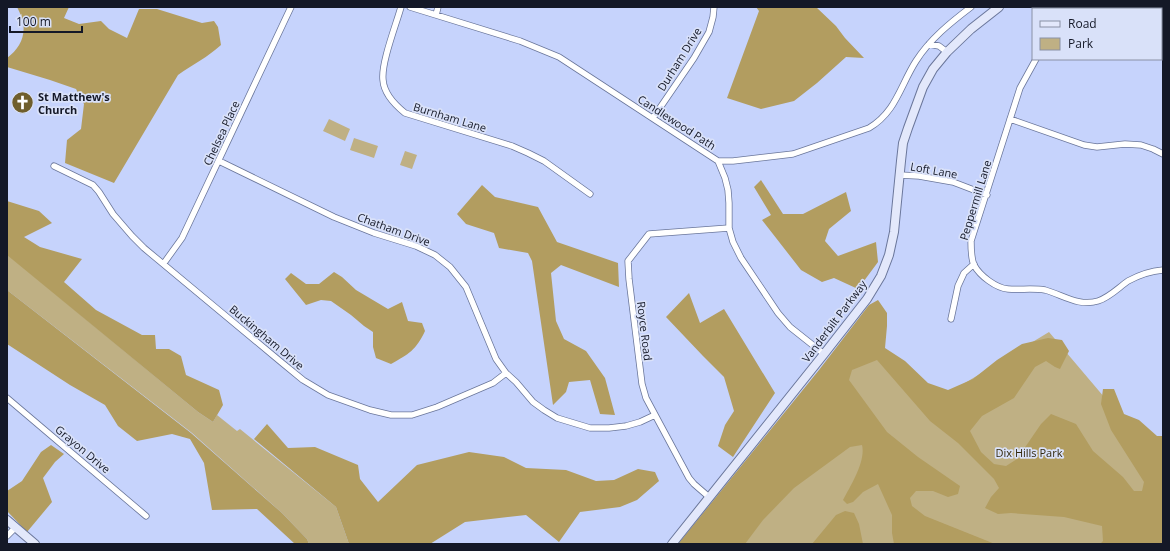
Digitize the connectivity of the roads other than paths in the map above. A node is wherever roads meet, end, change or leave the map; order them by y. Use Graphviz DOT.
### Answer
graph roads {
  1 [pos="291,7"];
  2 [pos="401,7"];
  3 [pos="410,7"];
  4 [pos="438,7"];
  5 [pos="714,7"];
  6 [pos="971,7"];
  7 [pos="999,7"];
  8 [pos="436,16"];
  9 [pos="929,44"];
  10 [pos="947,52"];
  11 [pos="1035,60"];
  12 [pos="653,118"];
  13 [pos="1010,120"];
  14 [pos="1163,154"];
  15 [pos="219,161"];
  16 [pos="718,161"];
  17 [pos="54,166"];
  18 [pos="899,175"];
  19 [pos="590,194"];
  20 [pos="987,195"];
  21 [pos="729,228"];
  22 [pos="164,263"];
  23 [pos="974,264"];
  24 [pos="1163,270"];
  25 [pos="951,319"];
  26 [pos="824,354"];
  27 [pos="506,373"];
  28 [pos="7,398"];
  29 [pos="655,416"];
  30 [pos="709,498"];
  31 [pos="146,516"];
  32 [pos="7,520"];
  33 [pos="16,527"];
  34 [pos="7,536"];
  35 [pos="35,544"];
  36 [pos="672,544"];
  1 -- 15 [label="street, Chelsea Place"];
  2 -- 19 [label="street, Burnham Lane"];
  3 -- 8 [label="street, Candlewood Path"];
  4 -- 8 [label="street"];
  5 -- 12 [label="street, Durham Drive"];
  6 -- 9 [label="street, Candlewood Path"];
  7 -- 10 [label="main road, Vanderbilt Parkway"];
  8 -- 12 [label="street, Candlewood Path"];
  9 -- 10 [label="street"];
  9 -- 16 [label="street, Candlewood Path"];
  10 -- 18 [label="main road, Vanderbilt Parkway"];
  11 -- 13 [label="street, Peppermill Lane"];
  12 -- 16 [label="street, Candlewood Path"];
  13 -- 14 [label="street"];
  13 -- 20 [label="street, Peppermill Lane"];
  15 -- 22 [label="street, Chelsea Place"];
  15 -- 27 [label="street, Chatham Drive"];
  16 -- 21 [label="street"];
  17 -- 22 [label="street, Buckingham Drive"];
  18 -- 20 [label="street, Loft Lane"];
  18 -- 26 [label="main road, Vanderbilt Parkway"];
  20 -- 23 [label="street, Peppermill Lane"];
  21 -- 26 [label="street"];
  21 -- 29 [label="street, Royce Road"];
  22 -- 27 [label="street, Buckingham Drive"];
  23 -- 24 [label="street"];
  23 -- 25 [label="street"];
  26 -- 30 [label="main road, Vanderbilt Parkway"];
  27 -- 29 [label="street, Chatham Drive"];
  28 -- 31 [label="street, Grayon Drive"];
  29 -- 30 [label="street, Royce Road"];
  30 -- 36 [label="main road, Vanderbilt Parkway"];
  32 -- 33 [label="main road"];
  33 -- 34 [label="street"];
  33 -- 35 [label="main road"];
}
